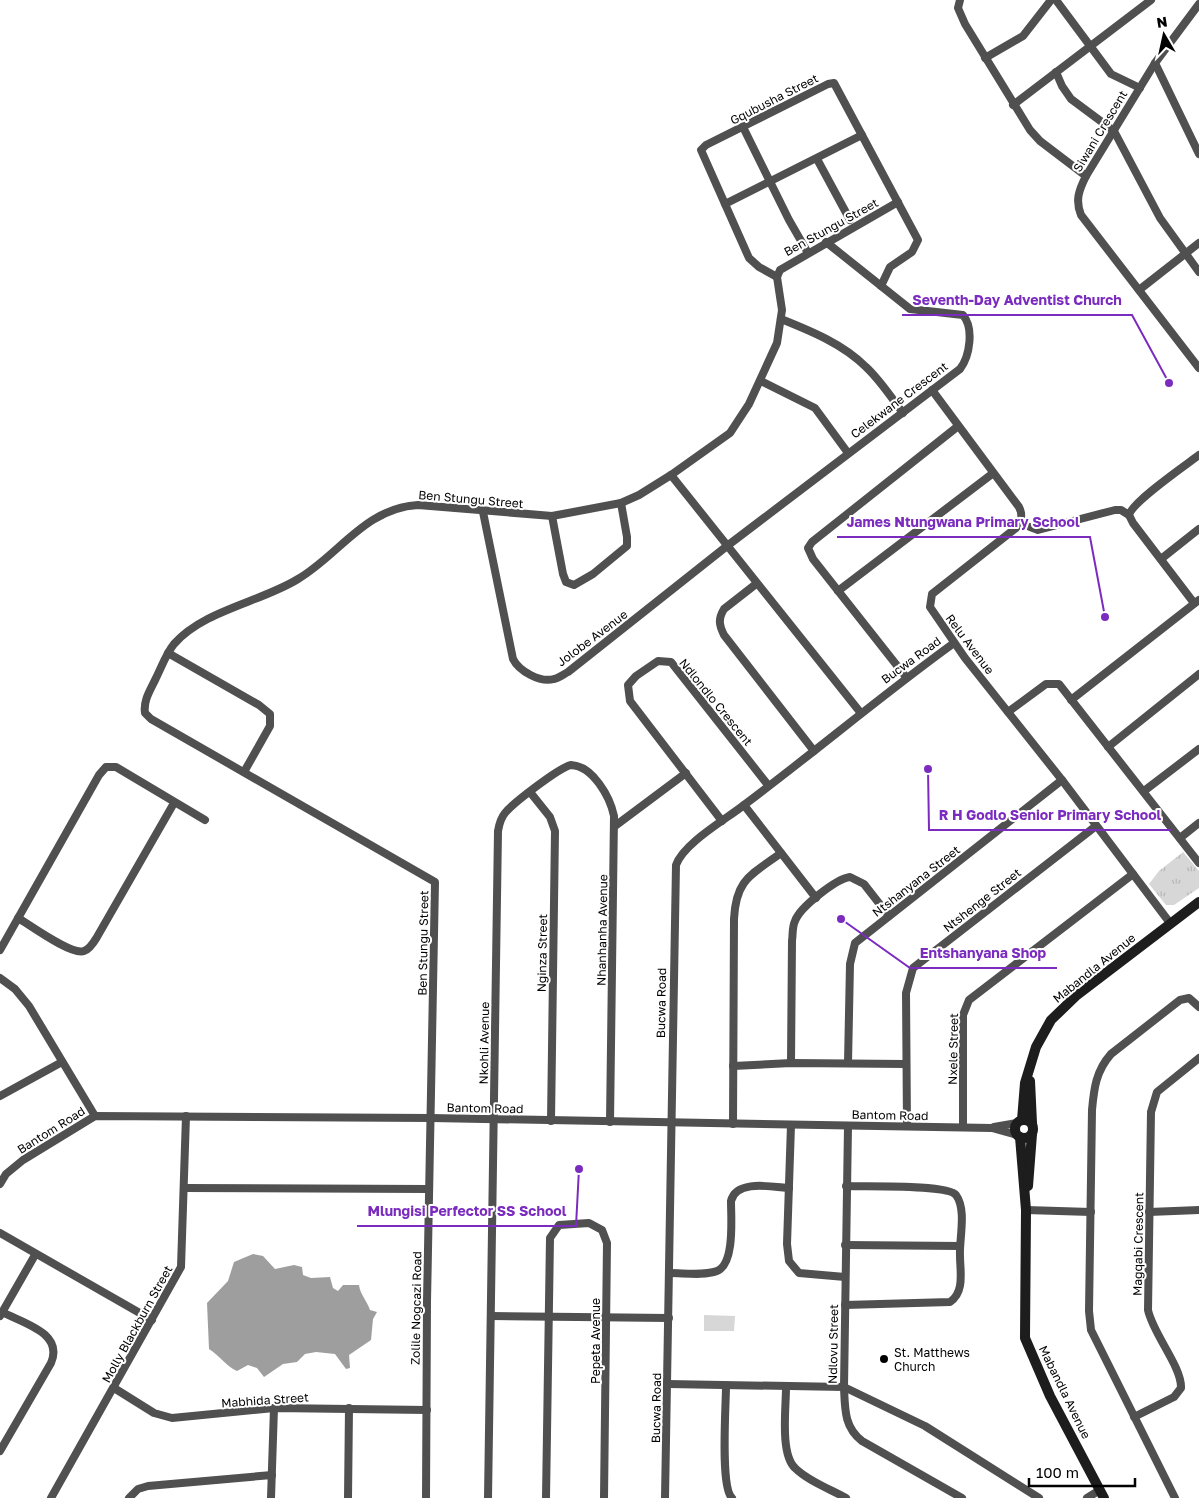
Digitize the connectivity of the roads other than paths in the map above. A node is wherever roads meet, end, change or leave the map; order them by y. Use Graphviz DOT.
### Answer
graph roads {
  1 [pos="960,0"];
  2 [pos="1051,0"];
  3 [pos="1056,0"];
  4 [pos="1150,0"];
  5 [pos="1199,4"];
  6 [pos="1091,46"];
  7 [pos="986,58"];
  8 [pos="1155,63"];
  9 [pos="1056,72"];
  10 [pos="1140,88"];
  11 [pos="1013,106"];
  12 [pos="743,127"];
  13 [pos="1114,131"];
  14 [pos="862,135"];
  15 [pos="1199,154"];
  16 [pos="817,159"];
  17 [pos="1086,176"];
  18 [pos="770,181"];
  19 [pos="898,202"];
  20 [pos="725,204"];
  21 [pos="850,220"];
  22 [pos="826,242"];
  23 [pos="1199,243"];
  24 [pos="808,253"];
  25 [pos="1185,254"];
  26 [pos="1199,272"];
  27 [pos="777,278"];
  28 [pos="881,286"];
  29 [pos="1139,290"];
  30 [pos="782,319"];
  31 [pos="1199,368"];
  32 [pos="761,381"];
  33 [pos="932,390"];
  34 [pos="903,413"];
  35 [pos="957,427"];
  36 [pos="848,453"];
  37 [pos="1199,455"];
  38 [pos="671,474"];
  39 [pos="992,474"];
  40 [pos="621,503"];
  41 [pos="483,512"];
  42 [pos="1129,515"];
  43 [pos="552,516"];
  44 [pos="1030,527"];
  45 [pos="1199,529"];
  46 [pos="727,546"];
  47 [pos="1161,559"];
  48 [pos="756,584"];
  49 [pos="838,592"];
  50 [pos="1197,601"];
  51 [pos="954,643"];
  52 [pos="168,653"];
  53 [pos="1199,674"];
  54 [pos="906,677"];
  55 [pos="1071,700"];
  56 [pos="860,712"];
  57 [pos="1008,712"];
  58 [pos="1108,747"];
  59 [pos="1199,749"];
  60 [pos="814,750"];
  61 [pos="244,772"];
  62 [pos="686,773"];
  63 [pos="1062,780"];
  64 [pos="768,786"];
  65 [pos="1144,791"];
  66 [pos="530,792"];
  67 [pos="174,803"];
  68 [pos="744,805"];
  69 [pos="205,820"];
  70 [pos="722,821"];
  71 [pos="1199,823"];
  72 [pos="615,826"];
  73 [pos="1096,826"];
  74 [pos="1180,838"];
  75 [pos="781,853"];
  76 [pos="1199,863"];
  77 [pos="1133,874"];
  78 [pos="816,898"];
  79 [pos="1199,903"];
  80 [pos="889,916"];
  81 [pos="18,918"];
  82 [pos="1170,923"];
  83 [pos="0,950"];
  84 [pos="0,978"];
  85 [pos="1199,1007"];
  86 [pos="1199,1058"];
  87 [pos="62,1062"];
  88 [pos="790,1063"];
  89 [pos="848,1063"];
  90 [pos="906,1064"];
  91 [pos="732,1066"];
  92 [pos="0,1096"];
  93 [pos="95,1116"];
  94 [pos="186,1116"];
  95 [pos="431,1118"];
  96 [pos="494,1120"];
  97 [pos="551,1121"];
  98 [pos="610,1122"];
  99 [pos="1024,1122"];
  100 [pos="670,1124"];
  101 [pos="732,1124"];
  102 [pos="791,1125"];
  103 [pos="848,1126"];
  104 [pos="907,1126"];
  105 [pos="963,1127"];
  106 [pos="992,1128"];
  107 [pos="1032,1134"];
  108 [pos="1018,1136"];
  109 [pos="0,1184"];
  110 [pos="846,1186"];
  111 [pos="184,1188"];
  112 [pos="789,1188"];
  113 [pos="429,1189"];
  114 [pos="1025,1206"];
  115 [pos="1199,1210"];
  116 [pos="1091,1212"];
  117 [pos="1149,1212"];
  118 [pos="0,1233"];
  119 [pos="845,1246"];
  120 [pos="960,1246"];
  121 [pos="35,1255"];
  122 [pos="670,1273"];
  123 [pos="845,1277"];
  124 [pos="845,1305"];
  125 [pos="1,1314"];
  126 [pos="491,1316"];
  127 [pos="548,1316"];
  128 [pos="606,1317"];
  129 [pos="669,1318"];
  130 [pos="152,1320"];
  131 [pos="668,1384"];
  132 [pos="726,1386"];
  133 [pos="844,1387"];
  134 [pos="114,1388"];
  135 [pos="786,1388"];
  136 [pos="274,1408"];
  137 [pos="349,1408"];
  138 [pos="426,1410"];
  139 [pos="1134,1417"];
  140 [pos="0,1451"];
  141 [pos="272,1475"];
  142 [pos="1102,1494"];
  143 [pos="51,1498"];
  144 [pos="129,1498"];
  145 [pos="271,1498"];
  146 [pos="348,1498"];
  147 [pos="426,1498"];
  148 [pos="488,1498"];
  149 [pos="546,1498"];
  150 [pos="604,1498"];
  151 [pos="665,1498"];
  152 [pos="732,1498"];
  153 [pos="846,1498"];
  154 [pos="962,1498"];
  155 [pos="1039,1498"];
  156 [pos="1087,1498"];
  157 [pos="1175,1498"];
  1 -- 7 [label="street"];
  2 -- 7 [label="street"];
  3 -- 6 [label="street"];
  4 -- 6 [label="street"];
  5 -- 8 [label="street, Siwani Crescent"];
  6 -- 9 [label="street"];
  6 -- 10 [label="street"];
  7 -- 11 [label="street"];
  8 -- 10 [label="street, Siwani Crescent"];
  8 -- 15 [label="street"];
  9 -- 11 [label="street"];
  9 -- 13 [label="street"];
  10 -- 13 [label="street, Siwani Crescent"];
  11 -- 17 [label="street"];
  12 -- 14 [label="street, Gqubusha Street"];
  12 -- 18 [label="street"];
  12 -- 20 [label="street, Gqubusha Street"];
  13 -- 17 [label="street, Siwani Crescent"];
  13 -- 25 [label="street"];
  14 -- 16 [label="street"];
  14 -- 19 [label="street, Gqubusha Street"];
  16 -- 18 [label="street"];
  16 -- 21 [label="street"];
  17 -- 29 [label="street, Siwani Crescent"];
  18 -- 20 [label="street"];
  18 -- 24 [label="street"];
  19 -- 22 [label="street, Ben Stungu Street"];
  19 -- 28 [label="street, Gqubusha Street"];
  20 -- 27 [label="street, Gqubusha Street"];
  22 -- 24 [label="street, Ben Stungu Street"];
  22 -- 28 [label="street, Celekwane Crescent"];
  23 -- 25 [label="street"];
  24 -- 27 [label="street, Ben Stungu Street"];
  25 -- 26 [label="street"];
  25 -- 29 [label="street"];
  27 -- 30 [label="street, Ben Stungu Street"];
  28 -- 33 [label="street, Celekwane Crescent"];
  29 -- 31 [label="street, Siwani Crescent"];
  30 -- 32 [label="street, Ben Stungu Street"];
  30 -- 34 [label="street"];
  32 -- 36 [label="street"];
  32 -- 38 [label="street, Ben Stungu Street"];
  33 -- 34 [label="street, Celekwane Crescent"];
  33 -- 35 [label="street, Relu Avenue"];
  34 -- 36 [label="street, Celekwane Crescent"];
  35 -- 39 [label="street, Relu Avenue"];
  35 -- 49 [label="street"];
  36 -- 46 [label="street, Celekwane Crescent"];
  37 -- 42 [label="street"];
  38 -- 40 [label="street, Ben Stungu Street"];
  38 -- 46 [label="street"];
  39 -- 49 [label="street"];
  39 -- 51 [label="street, Relu Avenue"];
  40 -- 43 [label="street, Ben Stungu Street"];
  40 -- 43 [label="street"];
  41 -- 43 [label="street, Ben Stungu Street"];
  41 -- 46 [label="street, Jolobe Avenue"];
  41 -- 52 [label="street, Ben Stungu Street"];
  42 -- 44 [label="street"];
  42 -- 47 [label="street"];
  45 -- 47 [label="street"];
  46 -- 48 [label="street"];
  47 -- 50 [label="street"];
  48 -- 56 [label="street"];
  48 -- 60 [label="street"];
  49 -- 54 [label="street"];
  50 -- 55 [label="street"];
  51 -- 54 [label="street, Bucwa Road"];
  51 -- 57 [label="street, Relu Avenue"];
  52 -- 61 [label="street, Ben Stungu Street"];
  52 -- 61 [label="street"];
  53 -- 58 [label="street"];
  54 -- 56 [label="street, Bucwa Road"];
  55 -- 57 [label="street"];
  55 -- 58 [label="street"];
  56 -- 60 [label="street, Bucwa Road"];
  57 -- 63 [label="street, Relu Avenue"];
  58 -- 65 [label="street"];
  59 -- 65 [label="street"];
  60 -- 64 [label="street, Bucwa Road"];
  61 -- 95 [label="street, Ben Stungu Street"];
  62 -- 64 [label="street, Ndlondlo Crescent"];
  62 -- 70 [label="street, Ndlondlo Crescent"];
  62 -- 72 [label="street"];
  63 -- 73 [label="street, Relu Avenue"];
  63 -- 80 [label="street, Ntshanyana Street"];
  64 -- 68 [label="street, Bucwa Road"];
  65 -- 74 [label="street"];
  66 -- 72 [label="street, Nkohli Avenue"];
  66 -- 96 [label="street, Nkohli Avenue"];
  66 -- 97 [label="street, Nginza Street"];
  67 -- 69 [label="street"];
  67 -- 81 [label="street"];
  67 -- 81 [label="street"];
  68 -- 70 [label="street, Bucwa Road"];
  68 -- 75 [label="street"];
  70 -- 100 [label="street, Bucwa Road"];
  71 -- 74 [label="street"];
  72 -- 98 [label="street, Nhanhanha Avenue"];
  73 -- 77 [label="street, Relu Avenue"];
  73 -- 90 [label="street, Ntshenge Street"];
  74 -- 76 [label="street"];
  75 -- 78 [label="street"];
  75 -- 91 [label="street"];
  77 -- 82 [label="street, Relu Avenue"];
  77 -- 105 [label="street, Nxele Street"];
  78 -- 80 [label="street"];
  78 -- 88 [label="street"];
  79 -- 82 [label="street, Mabandla Avenue"];
  80 -- 89 [label="street, Ntshanyana Street"];
  81 -- 83 [label="street"];
  82 -- 99 [label="street, Mabandla Avenue"];
  84 -- 87 [label="street"];
  85 -- 116 [label="street"];
  86 -- 117 [label="street, Magqabi Crescent"];
  87 -- 92 [label="street"];
  87 -- 93 [label="street"];
  88 -- 89 [label="street"];
  88 -- 91 [label="street"];
  89 -- 90 [label="street"];
  90 -- 104 [label="street, Ntshenge Street"];
  91 -- 101 [label="street"];
  93 -- 94 [label="street, Bantom Road"];
  93 -- 109 [label="street, Bantom Road"];
  94 -- 95 [label="street, Bantom Road"];
  94 -- 111 [label="street, Molly Blackburn Street"];
  95 -- 96 [label="street, Bantom Road"];
  95 -- 113 [label="street, Zolile Nogcazi Road"];
  96 -- 97 [label="street, Bantom Road"];
  96 -- 126 [label="street, Nkohli Avenue"];
  97 -- 98 [label="street, Bantom Road"];
  98 -- 100 [label="street, Bantom Road"];
  99 -- 106 [label="street, Bantom Road"];
  99 -- 107 [label="street, Mabandla Avenue"];
  99 -- 108 [label="street, Mabandla Avenue"];
  100 -- 101 [label="street, Bantom Road"];
  100 -- 122 [label="street, Bucwa Road"];
  101 -- 102 [label="street, Bantom Road"];
  102 -- 103 [label="street, Bantom Road"];
  102 -- 112 [label="street"];
  103 -- 104 [label="street, Bantom Road"];
  103 -- 110 [label="street, Ndlovu Street"];
  104 -- 105 [label="street, Bantom Road"];
  105 -- 106 [label="street, Bantom Road"];
  106 -- 108 [label="street, Bantom Road"];
  107 -- 108 [label="street"];
  107 -- 114 [label="street, Mabandla Avenue"];
  108 -- 114 [label="street, Mabandla Avenue"];
  110 -- 119 [label="street, Ndlovu Street"];
  110 -- 120 [label="street"];
  111 -- 113 [label="street"];
  111 -- 130 [label="street, Molly Blackburn Street"];
  112 -- 122 [label="street"];
  112 -- 123 [label="street"];
  113 -- 138 [label="street, Zolile Nogcazi Road"];
  114 -- 116 [label="street"];
  114 -- 142 [label="street, Mabandla Avenue"];
  115 -- 117 [label="street"];
  116 -- 139 [label="street"];
  117 -- 139 [label="street, Magqabi Crescent"];
  118 -- 121 [label="street"];
  119 -- 120 [label="street"];
  119 -- 123 [label="street, Ndlovu Street"];
  120 -- 124 [label="street"];
  121 -- 125 [label="street"];
  121 -- 130 [label="street"];
  122 -- 129 [label="street, Bucwa Road"];
  123 -- 124 [label="street, Ndlovu Street"];
  124 -- 133 [label="street, Ndlovu Street"];
  125 -- 140 [label="street"];
  126 -- 127 [label="street"];
  126 -- 148 [label="street, Nkohli Avenue"];
  127 -- 128 [label="street"];
  127 -- 128 [label="street, Pepeta Avenue"];
  127 -- 149 [label="street"];
  128 -- 129 [label="street"];
  128 -- 150 [label="street, Pepeta Avenue"];
  129 -- 131 [label="street, Bucwa Road"];
  130 -- 134 [label="street, Molly Blackburn Street"];
  131 -- 132 [label="street"];
  131 -- 151 [label="street, Bucwa Road"];
  132 -- 135 [label="street"];
  132 -- 152 [label="street"];
  133 -- 135 [label="street"];
  133 -- 154 [label="street, Ndlovu Street"];
  133 -- 155 [label="street"];
  134 -- 136 [label="street, Mabhida Street"];
  134 -- 143 [label="street, Molly Blackburn Street"];
  135 -- 153 [label="street"];
  136 -- 137 [label="street, Mabhida Street"];
  136 -- 141 [label="street"];
  137 -- 138 [label="street, Mabhida Street"];
  137 -- 146 [label="street"];
  138 -- 147 [label="street, Zolile Nogcazi Road"];
  139 -- 157 [label="street"];
  141 -- 144 [label="street"];
  141 -- 145 [label="street"];
  142 -- 156 [label="street"];
}
